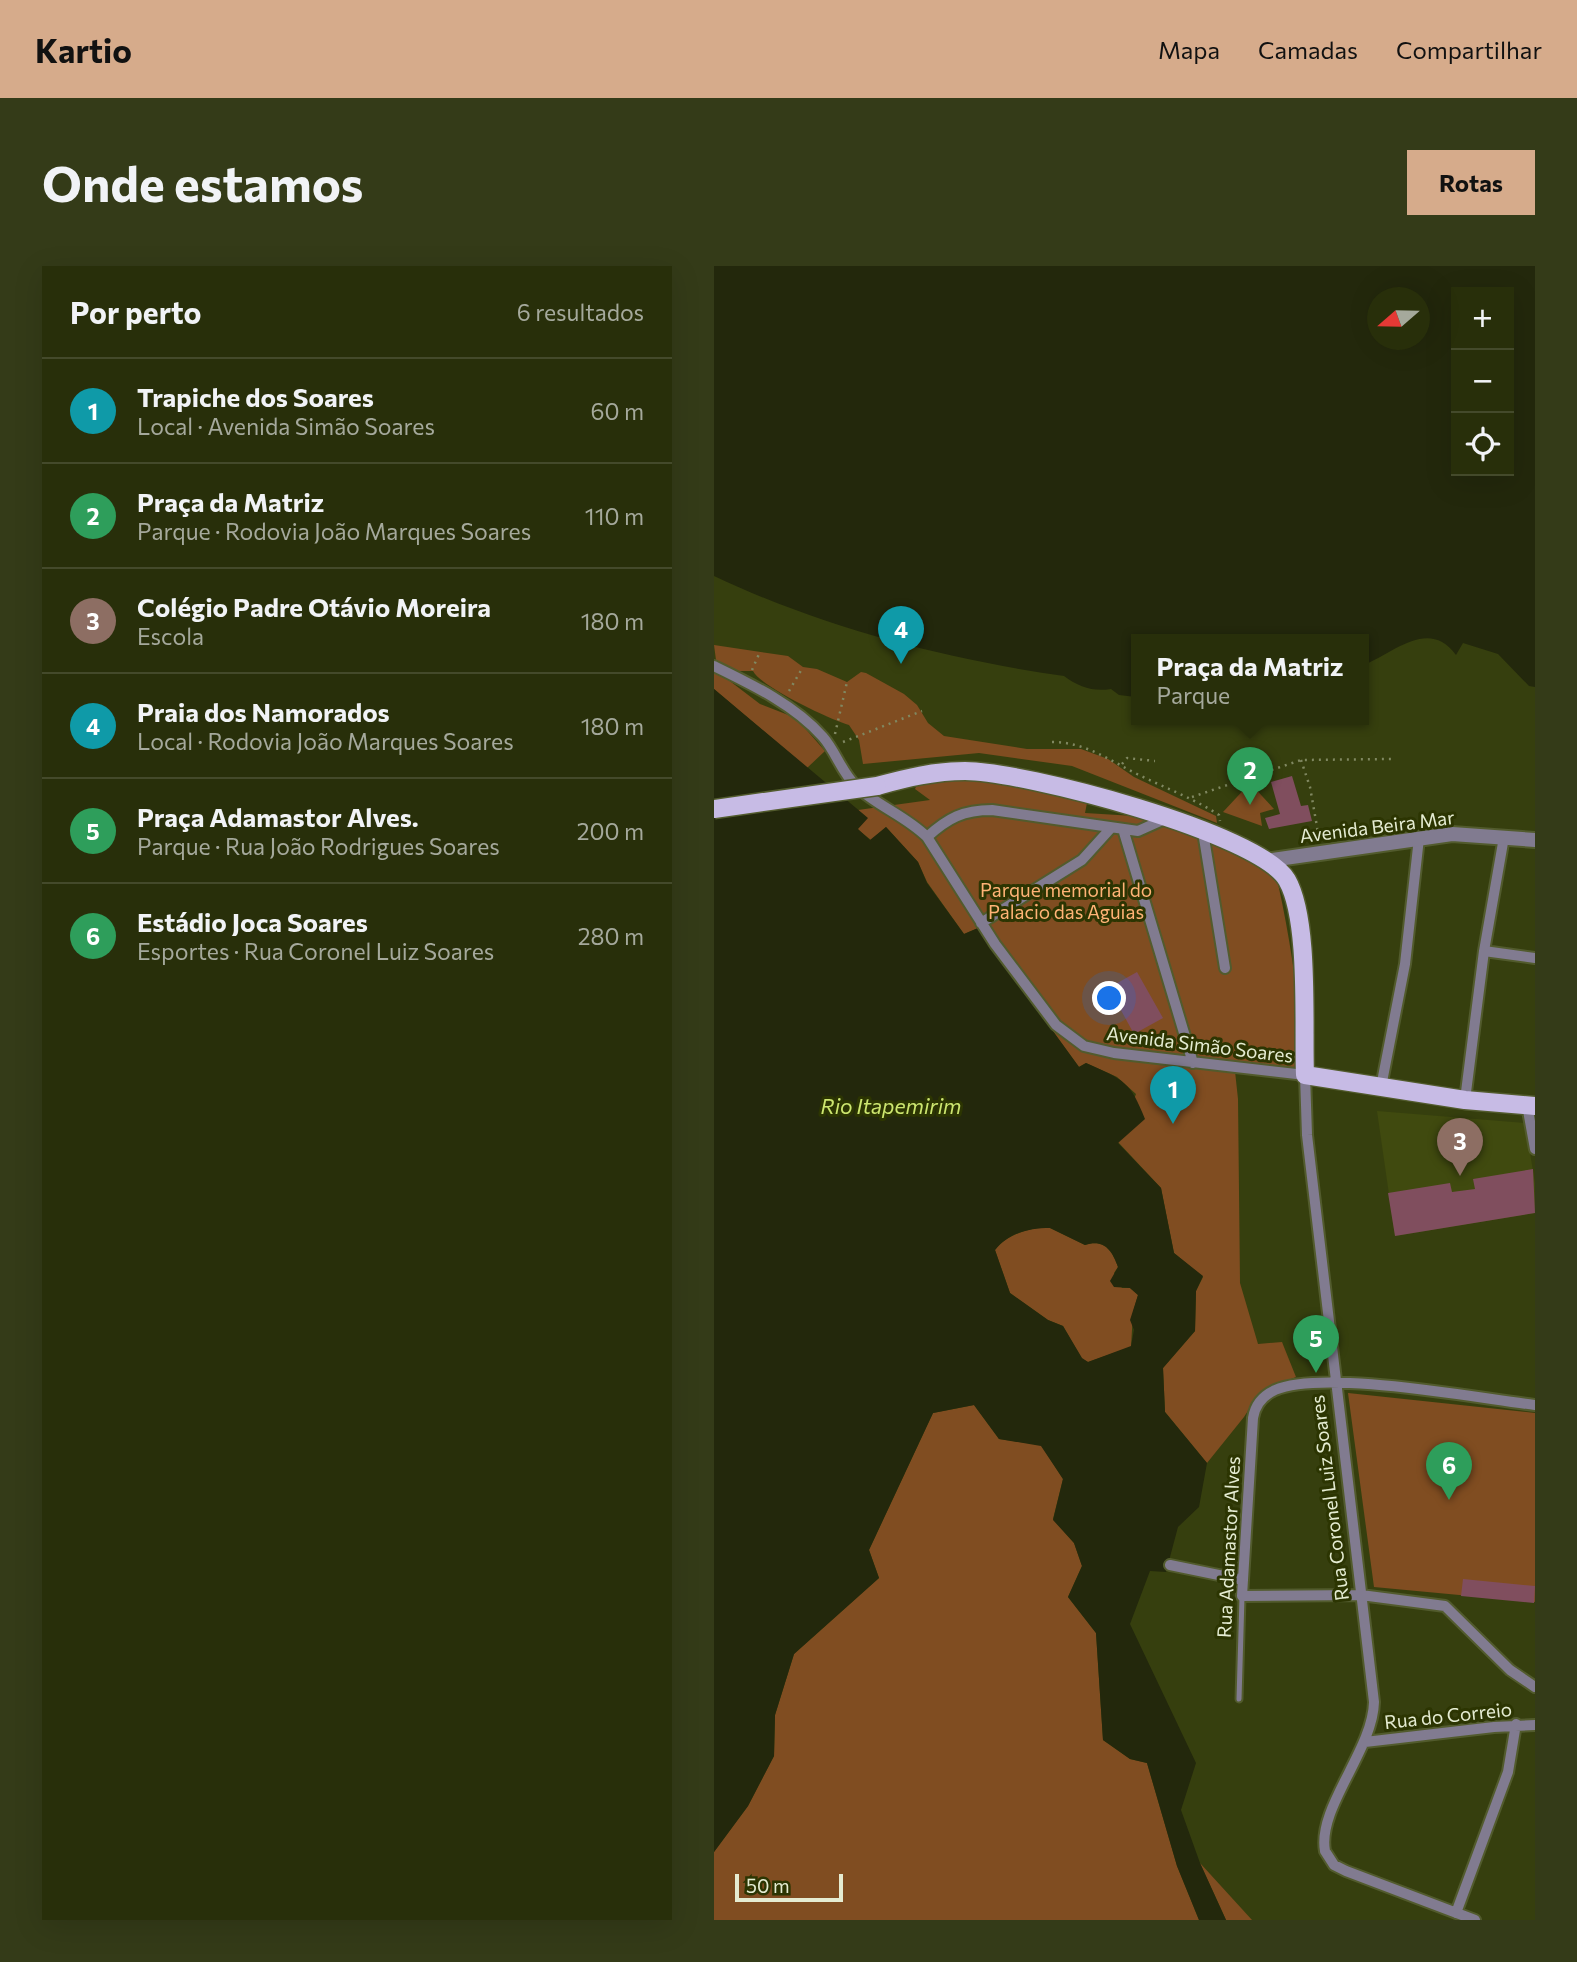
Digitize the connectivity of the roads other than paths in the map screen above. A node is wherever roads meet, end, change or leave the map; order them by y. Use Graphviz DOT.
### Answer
graph roads {
  1 [pos="714,666"];
  2 [pos="714,809"];
  3 [pos="1167,818"];
  4 [pos="1111,828"];
  5 [pos="1123,829"];
  6 [pos="1203,832"];
  7 [pos="927,837"];
  8 [pos="1504,837"];
  9 [pos="1419,838"];
  10 [pos="1535,840"];
  11 [pos="1265,861"];
  12 [pos="981,923"];
  13 [pos="1484,951"];
  14 [pos="1535,958"];
  15 [pos="1224,968"];
  16 [pos="1193,1063"];
  17 [pos="1305,1075"];
  18 [pos="1381,1087"];
  19 [pos="1465,1100"];
  20 [pos="1531,1106"];
  21 [pos="1535,1149"];
  22 [pos="1337,1382"];
  23 [pos="1535,1405"];
  24 [pos="1170,1565"];
  25 [pos="1243,1580"];
  26 [pos="1361,1595"];
  27 [pos="1242,1596"];
  28 [pos="1535,1686"];
  29 [pos="1238,1699"];
  30 [pos="1516,1724"];
  31 [pos="1535,1725"];
  32 [pos="1365,1742"];
  33 [pos="1456,1913"];
  34 [pos="1475,1920"];
  1 -- 7 [label="street, Avenida Simão Soares"];
  2 -- 3 [label="main road, Rua Coronel Luiz Soares, bridge"];
  3 -- 5 [label="street"];
  3 -- 6 [label="main road, Rua Coronel Luiz Soares"];
  4 -- 5 [label="street"];
  4 -- 7 [label="street"];
  4 -- 12 [label="street"];
  5 -- 16 [label="street"];
  6 -- 11 [label="main road, Rua Coronel Luiz Soares"];
  6 -- 15 [label="street"];
  7 -- 12 [label="street, Avenida Simão Soares"];
  8 -- 9 [label="street, Avenida Beira Mar"];
  8 -- 10 [label="street, Avenida Beira Mar"];
  8 -- 13 [label="street"];
  9 -- 11 [label="street, Avenida Beira Mar"];
  9 -- 18 [label="street"];
  11 -- 17 [label="main road, Rua Coronel Luiz Soares"];
  12 -- 16 [label="street, Avenida Simão Soares"];
  13 -- 14 [label="street"];
  13 -- 19 [label="street"];
  16 -- 17 [label="street, Avenida Simão Soares"];
  17 -- 18 [label="main road"];
  17 -- 22 [label="street, Rua Coronel Luiz Soares"];
  18 -- 19 [label="main road"];
  19 -- 20 [label="main road"];
  20 -- 21 [label="street"];
  22 -- 23 [label="street"];
  22 -- 25 [label="street, Rua Adamastor Alves"];
  22 -- 26 [label="street, Rua Coronel Luiz Soares"];
  24 -- 25 [label="street"];
  25 -- 27 [label="street, Rua Adamastor Alves"];
  26 -- 27 [label="street"];
  26 -- 28 [label="street"];
  26 -- 32 [label="street, Rua Coronel Luiz Soares"];
  27 -- 29 [label="lane, Rua Adamastor Alves"];
  30 -- 31 [label="street, Rua do Correio"];
  30 -- 32 [label="street, Rua do Correio"];
  30 -- 33 [label="street"];
  32 -- 33 [label="street, Rua Coronel Luiz Soares"];
  33 -- 34 [label="street"];
}
